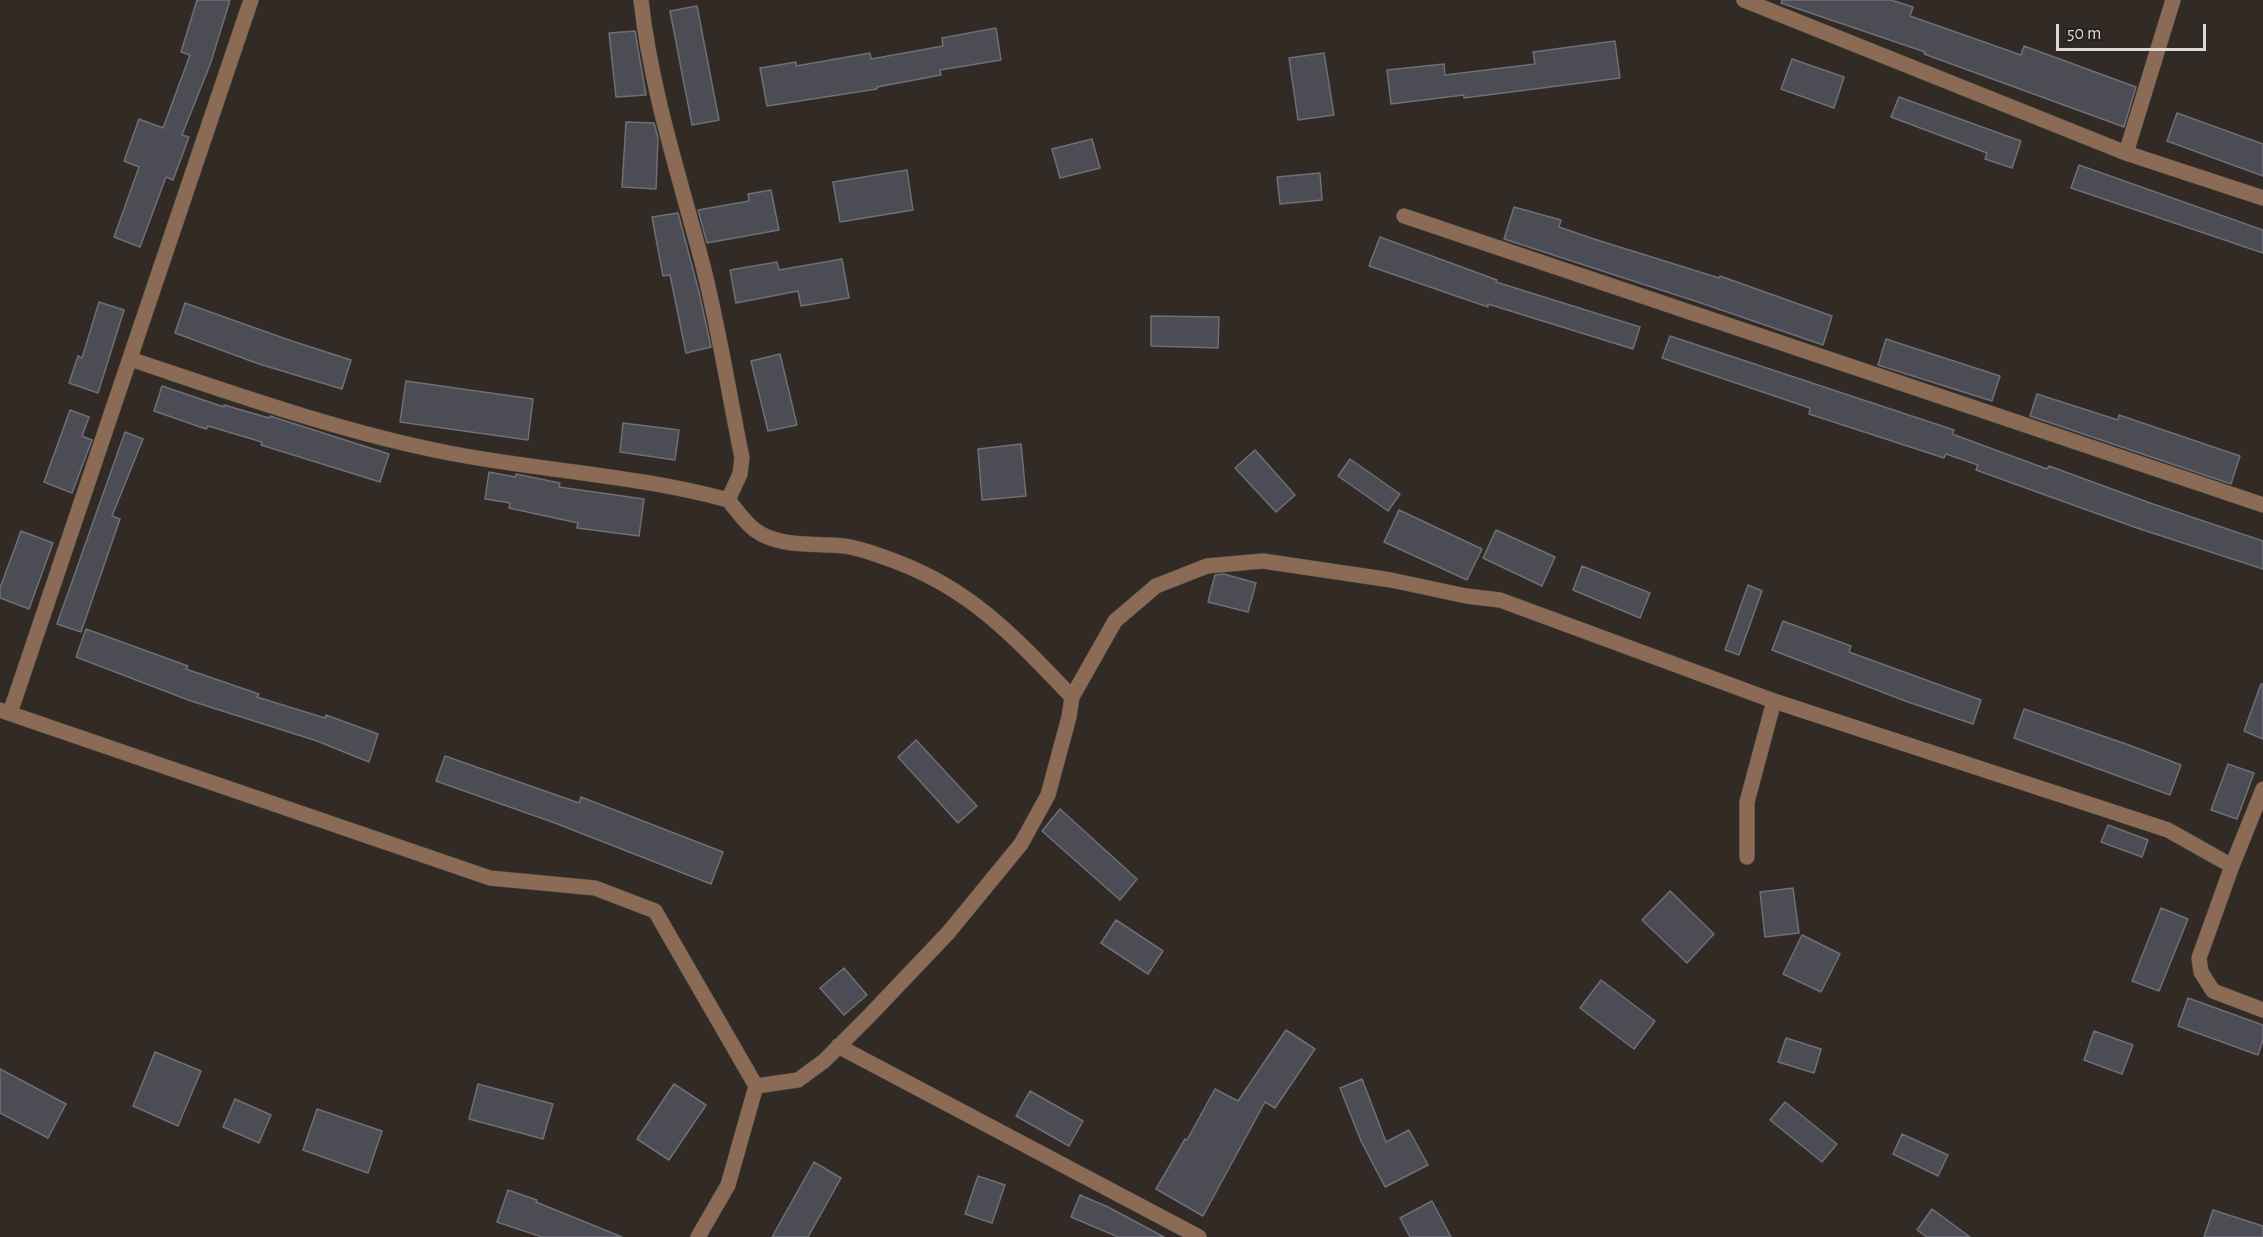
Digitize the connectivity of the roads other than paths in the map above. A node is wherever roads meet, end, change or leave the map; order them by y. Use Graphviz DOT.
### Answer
graph roads {
  1 [pos="251,0"];
  2 [pos="641,0"];
  3 [pos="1744,0"];
  4 [pos="2173,0"];
  5 [pos="2126,153"];
  6 [pos="2263,198"];
  7 [pos="1404,216"];
  8 [pos="130,359"];
  9 [pos="728,500"];
  10 [pos="2263,505"];
  11 [pos="1072,697"];
  12 [pos="1774,701"];
  13 [pos="5,712"];
  14 [pos="2263,789"];
  15 [pos="1747,856"];
  16 [pos="2232,866"];
  17 [pos="2263,1010"];
  18 [pos="838,1046"];
  19 [pos="756,1086"];
  20 [pos="698,1237"];
  21 [pos="1199,1237"];
  1 -- 8 [label="street"];
  2 -- 9 [label="street"];
  3 -- 5 [label="street"];
  4 -- 5 [label="street"];
  5 -- 6 [label="street"];
  7 -- 10 [label="street"];
  8 -- 9 [label="street"];
  8 -- 13 [label="street"];
  9 -- 11 [label="street"];
  11 -- 12 [label="street"];
  11 -- 18 [label="street"];
  12 -- 15 [label="street"];
  12 -- 16 [label="street"];
  13 -- 19 [label="street"];
  14 -- 16 [label="street"];
  16 -- 17 [label="street"];
  18 -- 19 [label="street"];
  18 -- 21 [label="street"];
  19 -- 20 [label="street"];
}
